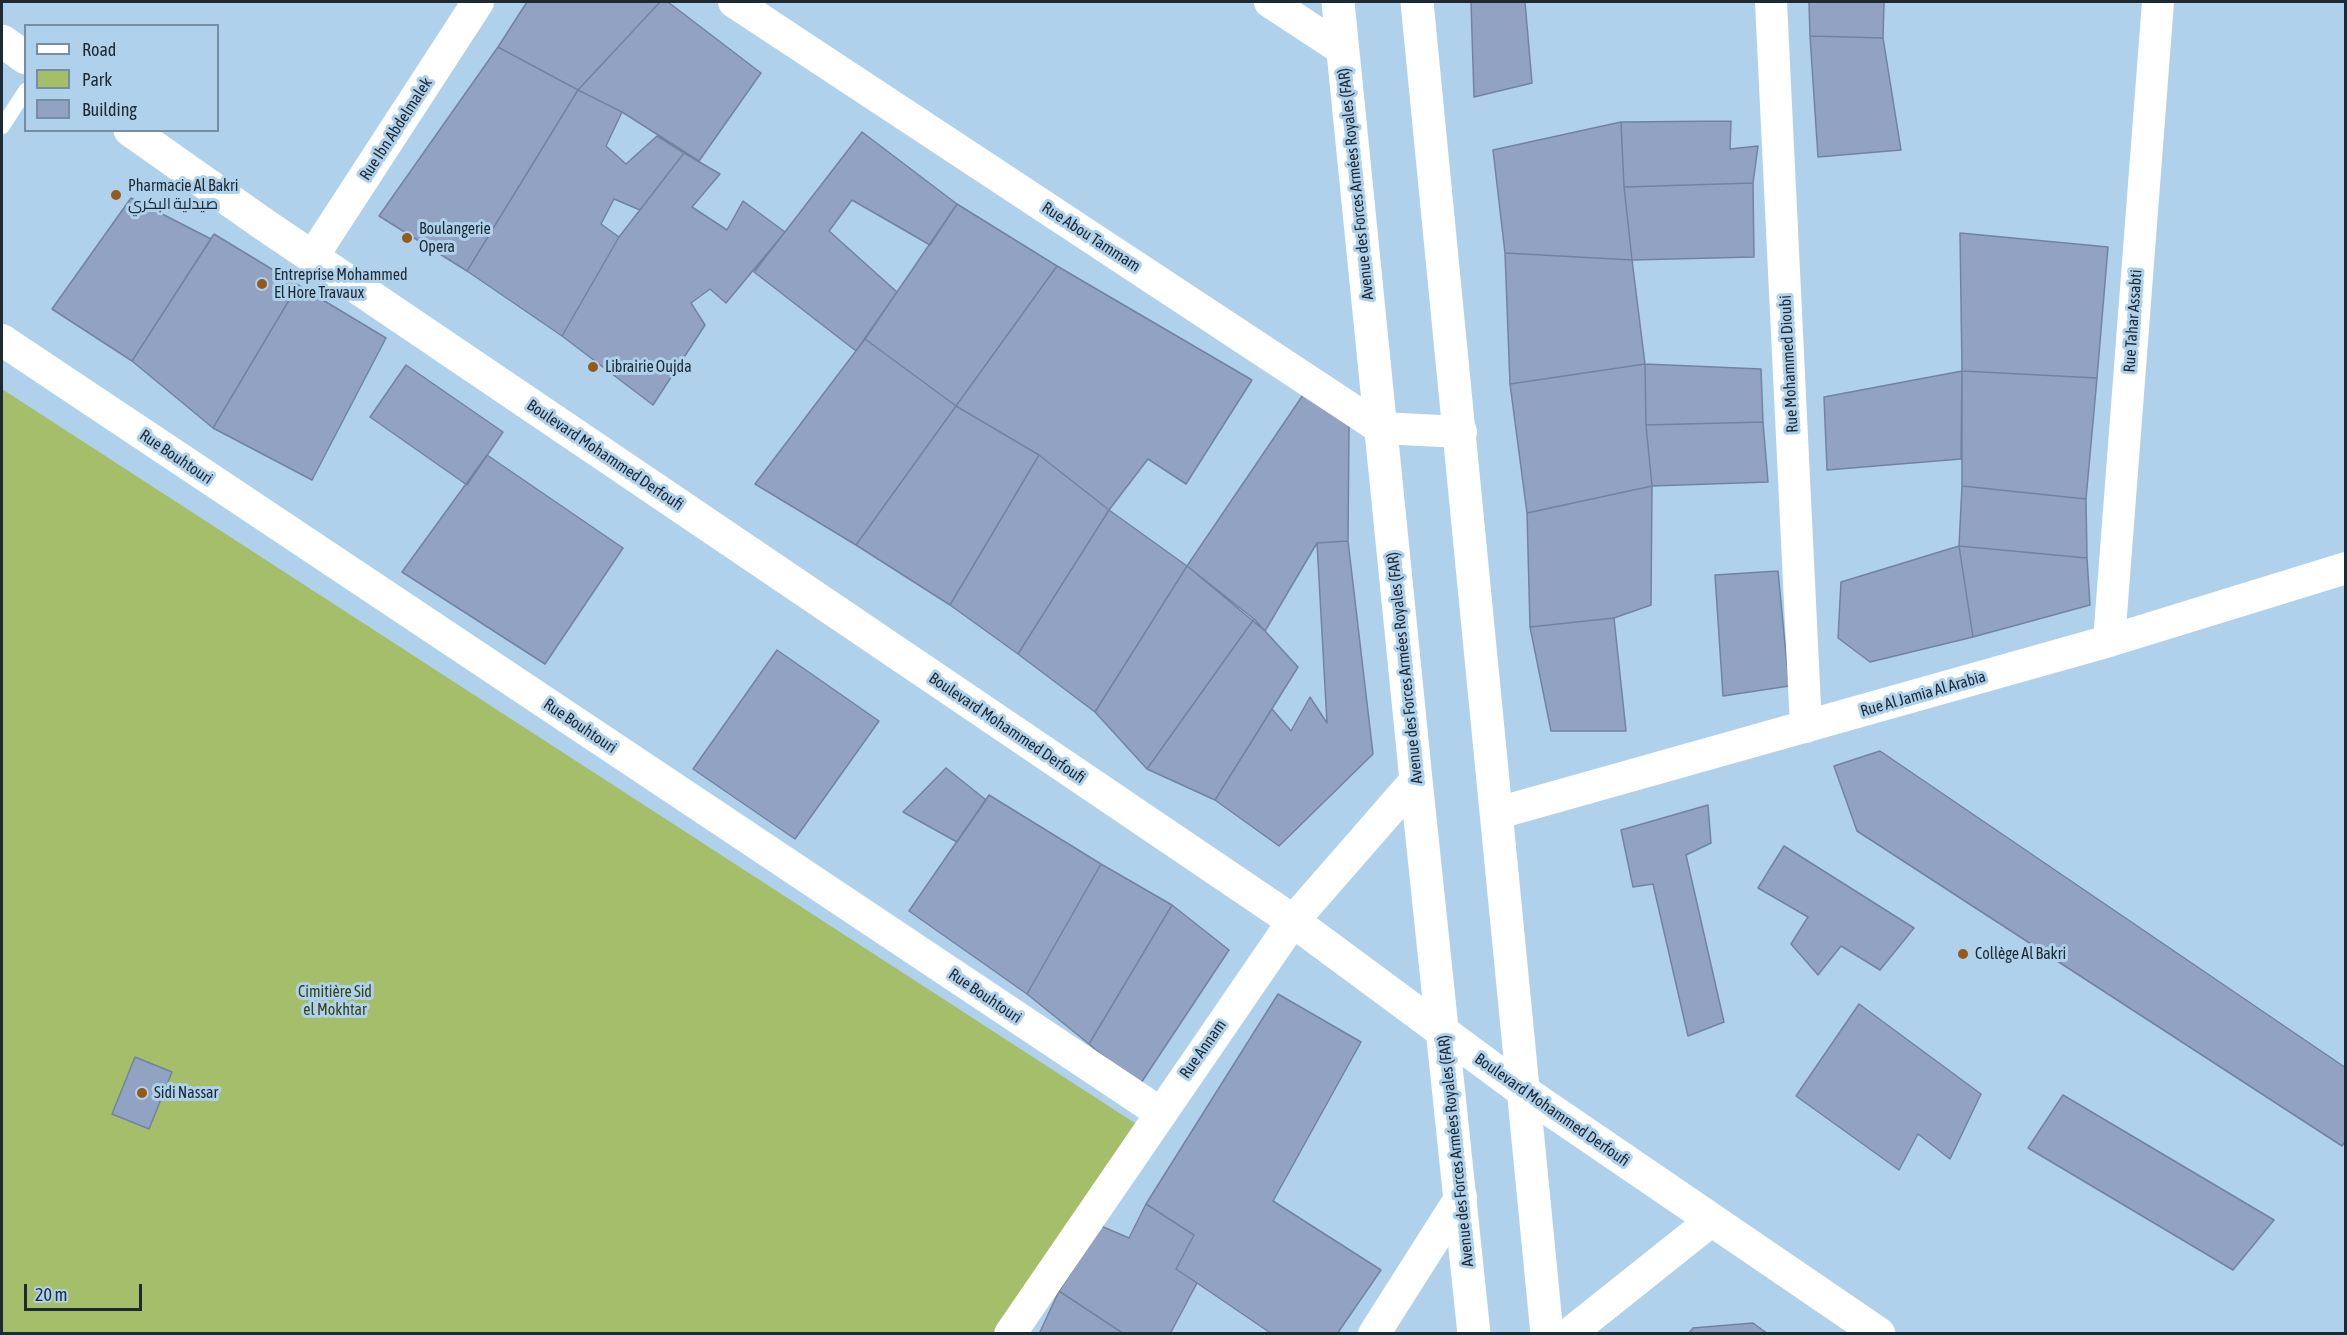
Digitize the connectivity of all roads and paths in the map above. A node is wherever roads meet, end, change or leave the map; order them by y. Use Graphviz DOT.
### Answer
graph roads {
  1 [pos="478,2"];
  2 [pos="734,2"];
  3 [pos="1270,2"];
  4 [pos="1338,2"];
  5 [pos="1417,2"];
  6 [pos="1772,2"];
  7 [pos="2158,2"];
  8 [pos="2,41"];
  9 [pos="1343,50"];
  10 [pos="24,57"];
  11 [pos="24,92"];
  12 [pos="7,107"];
  13 [pos="2,127"];
  14 [pos="133,132"];
  15 [pos="313,256"];
  16 [pos="2,340"];
  17 [pos="1380,428"];
  18 [pos="1461,432"];
  19 [pos="2346,568"];
  20 [pos="2109,641"];
  21 [pos="1806,727"];
  22 [pos="1416,780"];
  23 [pos="1498,813"];
  24 [pos="1293,921"];
  25 [pos="1444,1035"];
  26 [pos="1523,1091"];
  27 [pos="1159,1112"];
  28 [pos="1461,1197"];
  29 [pos="1712,1220"];
  30 [pos="1010,1334"];
  31 [pos="1374,1334"];
  32 [pos="1474,1334"];
  33 [pos="1547,1334"];
  34 [pos="1569,1334"];
  35 [pos="1879,1334"];
  1 -- 15 [label="street, Rue Ibn Abdelmalek"];
  2 -- 17 [label="street, Rue Abou Tammam"];
  3 -- 9 [label="street"];
  4 -- 9 [label="main road, Avenue des Forces Armées Royales (FAR)"];
  5 -- 18 [label="main road"];
  6 -- 21 [label="street, Rue Mohammed Dioubi"];
  7 -- 20 [label="street, Rue Tahar Assabti"];
  8 -- 10 [label="main road"];
  9 -- 17 [label="main road, Avenue des Forces Armées Royales (FAR)"];
  11 -- 12 [label="lane"];
  12 -- 13 [label="lane"];
  14 -- 15 [label="main road, Boulevard Mohammed Derfoufi"];
  15 -- 24 [label="main road, Boulevard Mohammed Derfoufi"];
  16 -- 27 [label="street, Rue Bouhtouri"];
  17 -- 18 [label="street"];
  17 -- 22 [label="main road, Avenue des Forces Armées Royales (FAR)"];
  18 -- 23 [label="main road"];
  19 -- 20 [label="street, Rue Al Jamia Al Arabia"];
  20 -- 21 [label="street, Rue Al Jamia Al Arabia"];
  21 -- 23 [label="street, Rue Al Jamia Al Arabia"];
  22 -- 24 [label="street, Rue Annam"];
  22 -- 25 [label="main road, Avenue des Forces Armées Royales (FAR)"];
  23 -- 26 [label="main road"];
  24 -- 25 [label="main road, Boulevard Mohammed Derfoufi"];
  24 -- 27 [label="street, Rue Annam"];
  25 -- 26 [label="main road, Boulevard Mohammed Derfoufi"];
  25 -- 28 [label="main road, Avenue des Forces Armées Royales (FAR)"];
  26 -- 29 [label="main road, Boulevard Mohammed Derfoufi"];
  26 -- 33 [label="main road"];
  27 -- 30 [label="street, Rue Annam"];
  28 -- 31 [label="street"];
  28 -- 32 [label="main road, Avenue des Forces Armées Royales (FAR)"];
  29 -- 34 [label="street"];
  29 -- 35 [label="main road, Boulevard Mohammed Derfoufi"];
}
